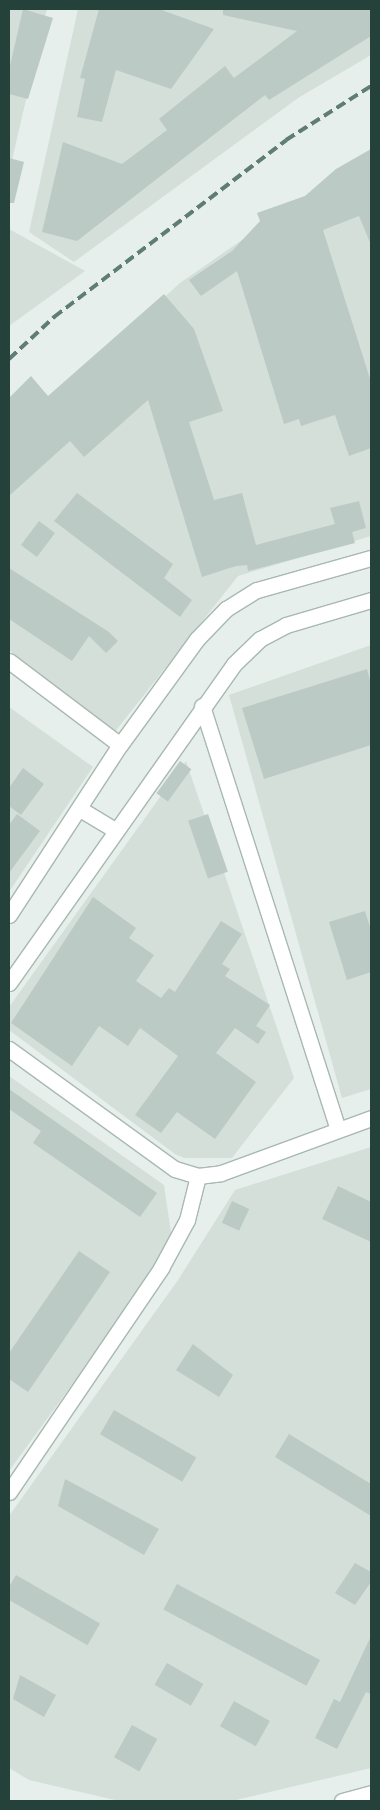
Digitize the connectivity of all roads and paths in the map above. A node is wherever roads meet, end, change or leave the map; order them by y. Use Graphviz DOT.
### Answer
graph roads {
  1 [pos="371,558"];
  2 [pos="371,600"];
  3 [pos="9,661"];
  4 [pos="202,706"];
  5 [pos="120,745"];
  6 [pos="80,809"];
  7 [pos="115,830"];
  8 [pos="9,915"];
  9 [pos="11,977"];
  10 [pos="9,1049"];
  11 [pos="371,1118"];
  12 [pos="338,1129"];
  13 [pos="198,1176"];
  14 [pos="9,1492"];
  15 [pos="371,1794"];
  16 [pos="342,1801"];
  1 -- 5 [label="street"];
  2 -- 4 [label="street"];
  3 -- 5 [label="street"];
  4 -- 7 [label="street"];
  4 -- 12 [label="street"];
  5 -- 6 [label="street"];
  6 -- 7 [label="street"];
  6 -- 8 [label="street"];
  7 -- 9 [label="street"];
  10 -- 13 [label="street"];
  11 -- 12 [label="street"];
  12 -- 13 [label="street"];
  13 -- 14 [label="street"];
  15 -- 16 [label="street"];
}
